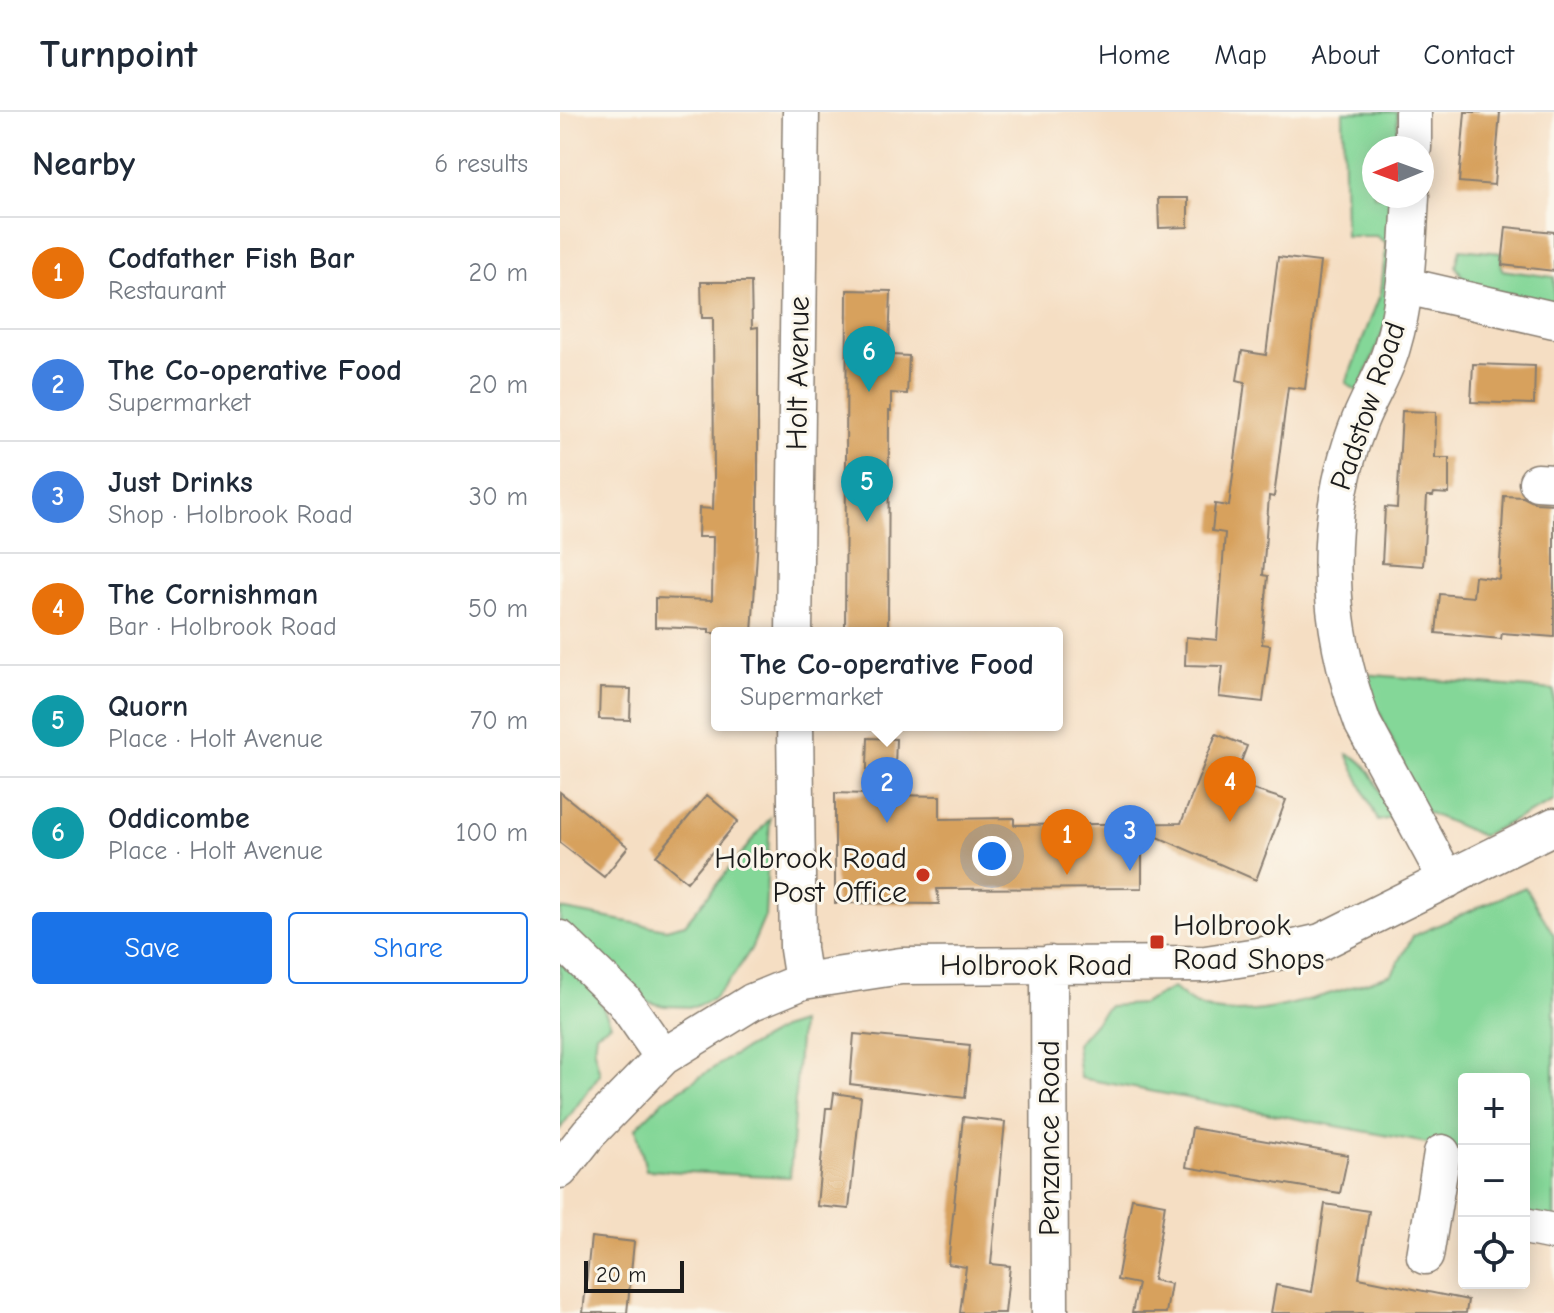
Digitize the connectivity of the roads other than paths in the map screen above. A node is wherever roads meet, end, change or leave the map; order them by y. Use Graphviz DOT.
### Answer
graph roads {
  1 [pos="801,112"];
  2 [pos="1413,112"];
  3 [pos="1413,136"];
  4 [pos="1410,208"];
  5 [pos="1406,286"];
  6 [pos="1554,320"];
  7 [pos="794,627"];
  8 [pos="795,731"];
  9 [pos="1554,826"];
  10 [pos="1447,880"];
  11 [pos="560,939"];
  12 [pos="1049,964"];
  13 [pos="803,981"];
  14 [pos="663,1057"];
  15 [pos="1442,1153"];
  16 [pos="560,1170"];
  17 [pos="1449,1211"];
  18 [pos="1530,1227"];
  19 [pos="1554,1232"];
  20 [pos="1425,1256"];
  21 [pos="1050,1313"];
  1 -- 7 [label="street, Holt Avenue"];
  2 -- 3 [label="street"];
  4 -- 5 [label="street, Padstow Road"];
  5 -- 6 [label="street"];
  5 -- 10 [label="street, Padstow Road"];
  8 -- 13 [label="street"];
  9 -- 10 [label="street, Holbrook Road"];
  10 -- 12 [label="street, Holbrook Road"];
  11 -- 14 [label="street"];
  12 -- 13 [label="street, Holbrook Road"];
  12 -- 21 [label="street, Penzance Road"];
  13 -- 14 [label="street, Holbrook Road"];
  14 -- 16 [label="street, Holbrook Road"];
  15 -- 17 [label="street"];
  17 -- 20 [label="street"];
  18 -- 19 [label="street"];
}
